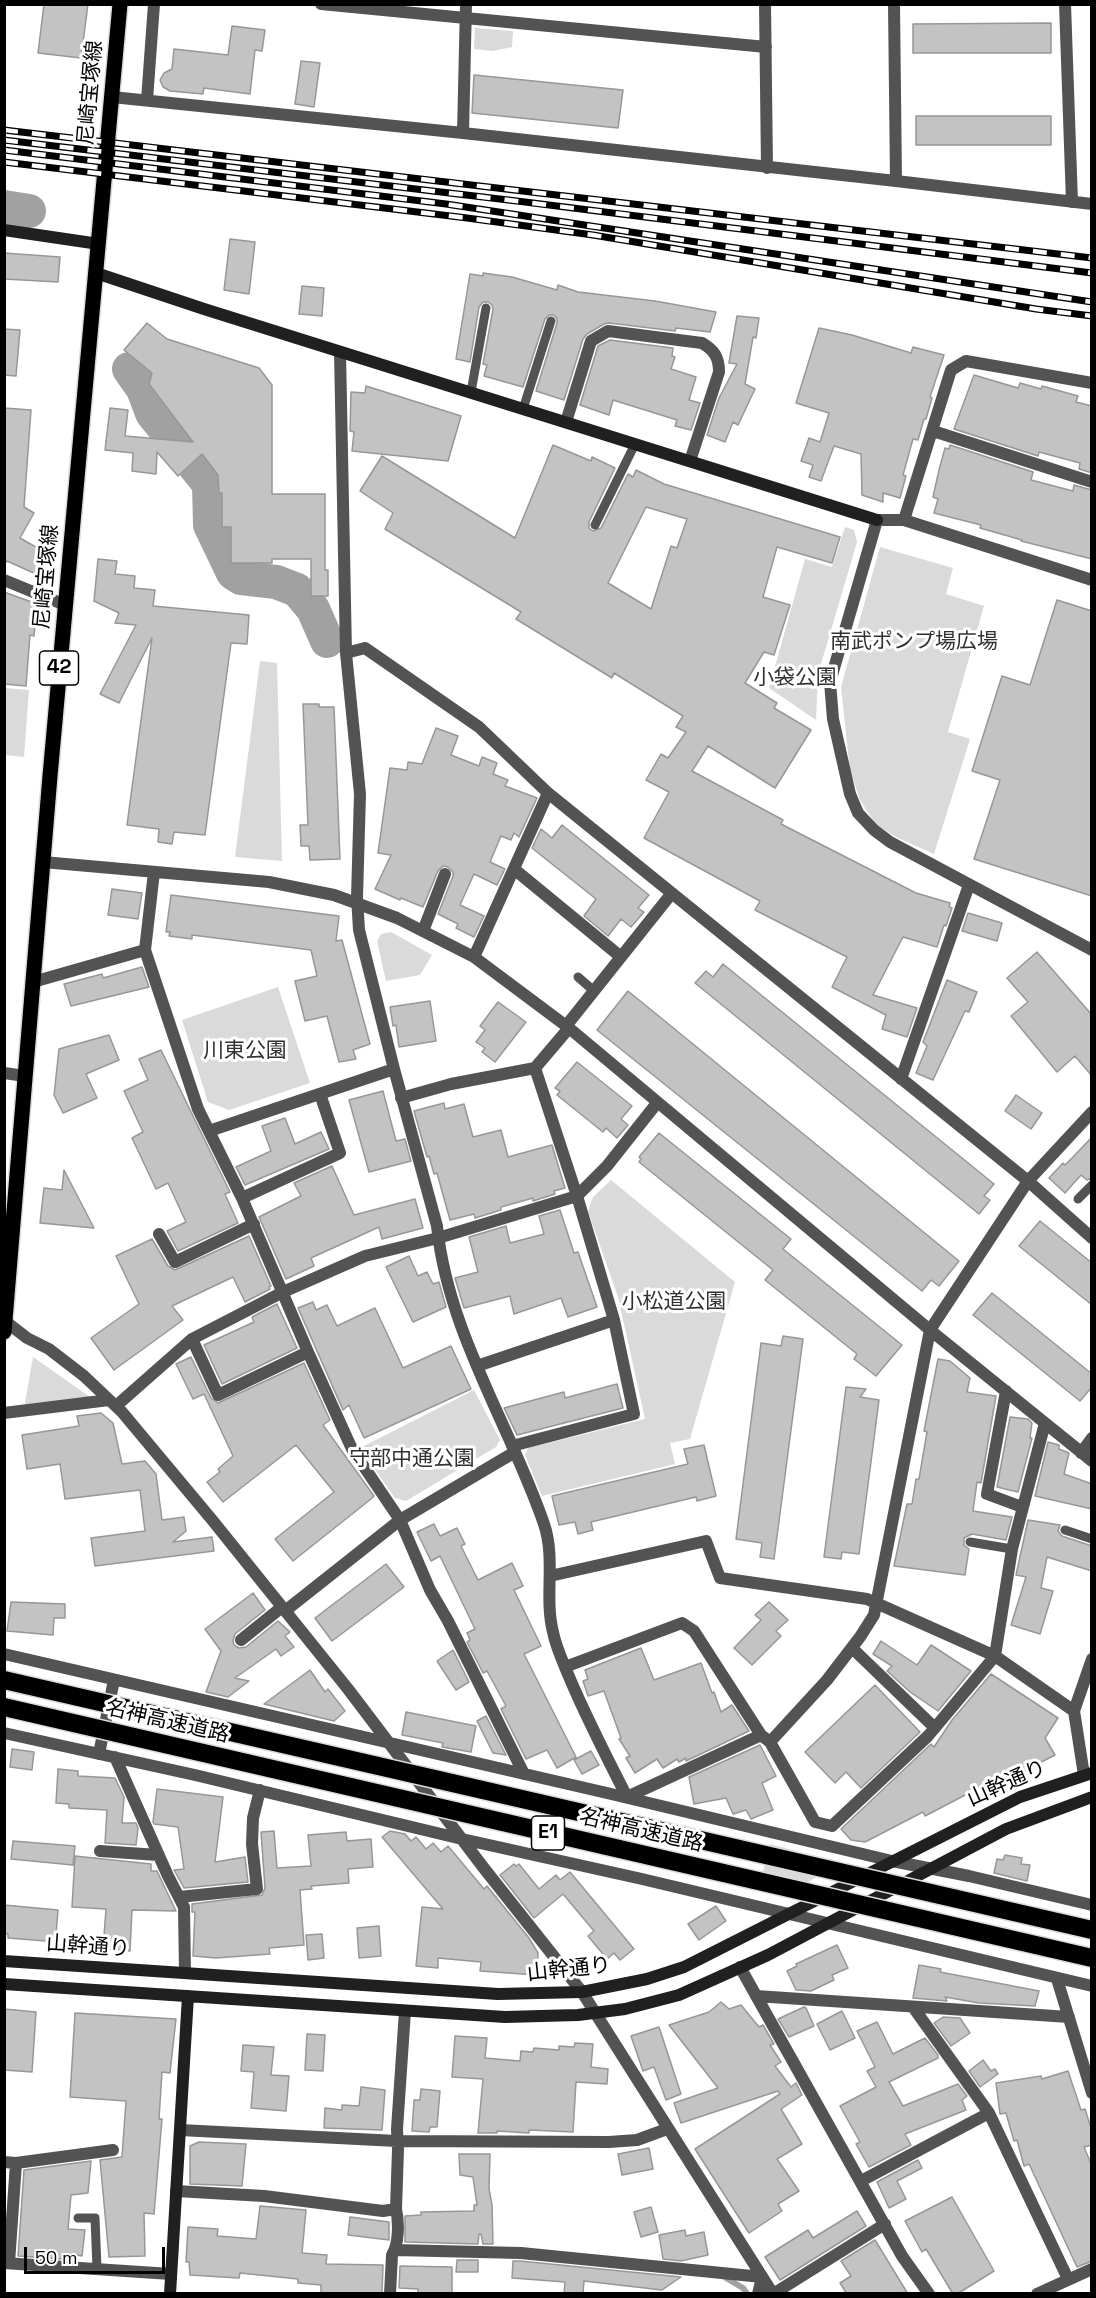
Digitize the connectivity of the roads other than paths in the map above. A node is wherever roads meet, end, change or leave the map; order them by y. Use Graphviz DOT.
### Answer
graph roads {
  1 [pos="120,4"];
  2 [pos="154,4"];
  3 [pos="321,4"];
  4 [pos="466,4"];
  5 [pos="765,4"];
  6 [pos="894,4"];
  7 [pos="1065,4"];
  8 [pos="466,18"];
  9 [pos="766,47"];
  10 [pos="112,97"];
  11 [pos="147,100"];
  12 [pos="463,133"];
  13 [pos="767,168"];
  14 [pos="896,181"];
  15 [pos="1072,202"];
  16 [pos="1092,204"];
  17 [pos="4,230"];
  18 [pos="99,244"];
  19 [pos="96,273"];
  20 [pos="486,308"];
  21 [pos="551,321"];
  22 [pos="340,352"];
  23 [pos="1092,383"];
  24 [pos="471,392"];
  25 [pos="523,409"];
  26 [pos="566,422"];
  27 [pos="933,431"];
  28 [pos="635,444"];
  29 [pos="690,461"];
  30 [pos="1092,482"];
  31 [pos="877,520"];
  32 [pos="904,520"];
  33 [pos="594,525"];
  34 [pos="4,580"];
  35 [pos="1092,580"];
  36 [pos="65,605"];
  37 [pos="346,653"];
  38 [pos="548,793"];
  39 [pos="43,862"];
  40 [pos="514,868"];
  41 [pos="154,872"];
  42 [pos="445,874"];
  43 [pos="969,885"];
  44 [pos="672,893"];
  45 [pos="357,904"];
  46 [pos="423,931"];
  47 [pos="146,950"];
  48 [pos="1092,950"];
  49 [pos="474,957"];
  50 [pos="621,957"];
  51 [pos="578,977"];
  52 [pos="33,982"];
  53 [pos="594,991"];
  54 [pos="568,1027"];
  55 [pos="535,1068"];
  56 [pos="393,1069"];
  57 [pos="4,1073"];
  58 [pos="25,1076"];
  59 [pos="901,1079"];
  60 [pos="320,1094"];
  61 [pos="401,1098"];
  62 [pos="657,1103"];
  63 [pos="1092,1112"];
  64 [pos="209,1131"];
  65 [pos="1028,1181"];
  66 [pos="1092,1185"];
  67 [pos="577,1196"];
  68 [pos="242,1198"];
  69 [pos="1078,1199"];
  70 [pos="254,1224"];
  71 [pos="159,1234"];
  72 [pos="438,1238"];
  73 [pos="1092,1238"];
  74 [pos="283,1292"];
  75 [pos="5,1320"];
  76 [pos="614,1320"];
  77 [pos="930,1330"];
  78 [pos="192,1339"];
  79 [pos="308,1352"];
  80 [pos="477,1366"];
  81 [pos="1006,1391"];
  82 [pos="113,1403"];
  83 [pos="4,1413"];
  84 [pos="1045,1423"];
  85 [pos="1092,1438"];
  86 [pos="514,1449"];
  87 [pos="1081,1453"];
  88 [pos="1092,1461"];
  89 [pos="1022,1507"];
  90 [pos="399,1520"];
  91 [pos="1065,1530"];
  92 [pos="1092,1539"];
  93 [pos="970,1542"];
  94 [pos="1012,1549"];
  95 [pos="549,1576"];
  96 [pos="878,1603"];
  97 [pos="284,1609"];
  98 [pos="242,1640"];
  99 [pos="852,1648"];
  100 [pos="4,1654"];
  101 [pos="995,1656"];
  102 [pos="1092,1659"];
  103 [pos="565,1666"];
  104 [pos="4,1680"];
  105 [pos="114,1680"];
  106 [pos="4,1707"];
  107 [pos="1074,1711"];
  108 [pos="935,1728"];
  109 [pos="4,1733"];
  110 [pos="766,1739"];
  111 [pos="388,1743"];
  112 [pos="99,1754"];
  113 [pos="115,1757"];
  114 [pos="1088,1773"];
  115 [pos="524,1774"];
  116 [pos="260,1790"];
  117 [pos="627,1797"];
  118 [pos="1090,1798"];
  119 [pos="823,1824"];
  120 [pos="462,1839"];
  121 [pos="822,1843"];
  122 [pos="100,1851"];
  123 [pos="158,1855"];
  124 [pos="891,1861"];
  125 [pos="930,1869"];
  126 [pos="179,1898"];
  127 [pos="1092,1905"];
  128 [pos="787,1915"];
  129 [pos="828,1924"];
  130 [pos="1092,1930"];
  131 [pos="1092,1958"];
  132 [pos="4,1961"];
  133 [pos="740,1967"];
  134 [pos="185,1973"];
  135 [pos="1057,1979"];
  136 [pos="4,1984"];
  137 [pos="1092,1986"];
  138 [pos="582,1992"];
  139 [pos="188,1996"];
  140 [pos="756,1996"];
  141 [pos="913,2007"];
  142 [pos="405,2011"];
  143 [pos="595,2013"];
  144 [pos="1069,2017"];
  145 [pos="1092,2093"];
  146 [pos="989,2113"];
  147 [pos="668,2129"];
  148 [pos="180,2130"];
  149 [pos="398,2141"];
  150 [pos="113,2150"];
  151 [pos="10,2163"];
  152 [pos="861,2181"];
  153 [pos="176,2191"];
  154 [pos="396,2209"];
  155 [pos="78,2218"];
  156 [pos="885,2224"];
  157 [pos="395,2250"];
  158 [pos="7,2263"];
  159 [pos="97,2269"];
  160 [pos="1092,2269"];
  161 [pos="171,2274"];
  162 [pos="762,2277"];
  163 [pos="1068,2279"];
  164 [pos="170,2294"];
  165 [pos="390,2294"];
  166 [pos="758,2294"];
  167 [pos="773,2294"];
  168 [pos="929,2294"];
  169 [pos="1037,2294"];
  1 -- 10 [label="main road, 尼崎宝塚線 / 42"];
  2 -- 11 [label="street"];
  3 -- 8 [label="street"];
  4 -- 8 [label="street"];
  5 -- 9 [label="street"];
  6 -- 14 [label="street"];
  7 -- 15 [label="street"];
  8 -- 9 [label="street"];
  8 -- 12 [label="street"];
  9 -- 13 [label="street"];
  10 -- 11 [label="street"];
  10 -- 18 [label="main road, 尼崎宝塚線 / 42"];
  11 -- 12 [label="street"];
  12 -- 13 [label="street"];
  13 -- 14 [label="street"];
  14 -- 15 [label="street"];
  15 -- 16 [label="street"];
  17 -- 18 [label="street"];
  18 -- 19 [label="main road, 尼崎宝塚線 / 42"];
  19 -- 22 [label="street"];
  19 -- 36 [label="main road, 尼崎宝塚線 / 42"];
  20 -- 24 [label="lane"];
  21 -- 25 [label="lane"];
  22 -- 24 [label="street"];
  22 -- 37 [label="street"];
  23 -- 27 [label="street"];
  24 -- 25 [label="street"];
  25 -- 26 [label="street"];
  26 -- 28 [label="street"];
  26 -- 29 [label="street"];
  27 -- 30 [label="street"];
  27 -- 32 [label="street"];
  28 -- 29 [label="street"];
  28 -- 33 [label="lane"];
  29 -- 31 [label="street"];
  31 -- 32 [label="street"];
  31 -- 43 [label="street"];
  32 -- 35 [label="street"];
  34 -- 36 [label="street"];
  36 -- 39 [label="main road, 尼崎宝塚線 / 42"];
  37 -- 38 [label="street"];
  37 -- 45 [label="street"];
  38 -- 40 [label="street"];
  38 -- 44 [label="street"];
  39 -- 41 [label="street"];
  39 -- 52 [label="main road, 尼崎宝塚線 / 42"];
  40 -- 49 [label="street"];
  40 -- 50 [label="street"];
  41 -- 45 [label="street"];
  41 -- 47 [label="street"];
  42 -- 46 [label="street"];
  43 -- 48 [label="street"];
  43 -- 59 [label="street"];
  44 -- 50 [label="street"];
  44 -- 59 [label="street"];
  45 -- 46 [label="street"];
  45 -- 56 [label="street"];
  46 -- 49 [label="street"];
  47 -- 52 [label="street"];
  47 -- 64 [label="street"];
  49 -- 54 [label="street"];
  50 -- 53 [label="street"];
  51 -- 53 [label="lane"];
  52 -- 58 [label="main road, 尼崎宝塚線 / 42"];
  53 -- 54 [label="street"];
  54 -- 55 [label="street"];
  54 -- 62 [label="street"];
  55 -- 61 [label="street"];
  55 -- 67 [label="street"];
  56 -- 60 [label="street"];
  56 -- 61 [label="street"];
  57 -- 58 [label="street"];
  58 -- 75 [label="main road, 尼崎宝塚線 / 42"];
  59 -- 65 [label="street"];
  60 -- 64 [label="street"];
  60 -- 68 [label="street"];
  61 -- 72 [label="street"];
  62 -- 67 [label="street"];
  62 -- 77 [label="street"];
  63 -- 65 [label="street"];
  64 -- 68 [label="street"];
  65 -- 73 [label="street"];
  65 -- 77 [label="street"];
  66 -- 69 [label="lane"];
  67 -- 72 [label="street"];
  67 -- 76 [label="street"];
  68 -- 70 [label="street"];
  70 -- 71 [label="street"];
  70 -- 74 [label="street"];
  72 -- 74 [label="street"];
  72 -- 80 [label="street"];
  74 -- 78 [label="street"];
  74 -- 79 [label="street"];
  75 -- 82 [label="street"];
  76 -- 80 [label="street"];
  76 -- 86 [label="street"];
  77 -- 81 [label="street"];
  77 -- 96 [label="street"];
  78 -- 79 [label="street"];
  78 -- 82 [label="street"];
  79 -- 90 [label="street"];
  80 -- 86 [label="street"];
  81 -- 84 [label="street"];
  81 -- 89 [label="street"];
  82 -- 83 [label="street"];
  82 -- 97 [label="street"];
  84 -- 87 [label="street"];
  84 -- 89 [label="street"];
  85 -- 87 [label="street"];
  86 -- 90 [label="street"];
  86 -- 95 [label="street"];
  87 -- 88 [label="street"];
  89 -- 94 [label="street"];
  90 -- 97 [label="street"];
  90 -- 115 [label="street"];
  91 -- 92 [label="lane"];
  93 -- 94 [label="lane"];
  94 -- 101 [label="street"];
  95 -- 96 [label="street"];
  95 -- 103 [label="street"];
  96 -- 99 [label="street"];
  96 -- 101 [label="street"];
  97 -- 98 [label="street"];
  97 -- 111 [label="street"];
  99 -- 108 [label="street"];
  99 -- 110 [label="street"];
  100 -- 105 [label="street"];
  101 -- 107 [label="street"];
  101 -- 108 [label="street"];
  102 -- 107 [label="street"];
  103 -- 110 [label="street"];
  103 -- 117 [label="street"];
  104 -- 130 [label="highway, 名神高速道路 / E1, bridge"];
  105 -- 111 [label="street"];
  105 -- 112 [label="street"];
  106 -- 131 [label="highway, 名神高速道路 / E1, bridge"];
  107 -- 114 [label="street"];
  108 -- 119 [label="street"];
  109 -- 112 [label="street"];
  110 -- 117 [label="street"];
  110 -- 119 [label="street"];
  111 -- 115 [label="street"];
  111 -- 120 [label="street"];
  112 -- 113 [label="street"];
  113 -- 116 [label="street"];
  113 -- 123 [label="street"];
  114 -- 124 [label="street, 山幹通り"];
  115 -- 117 [label="street"];
  116 -- 120 [label="street"];
  116 -- 126 [label="street"];
  117 -- 121 [label="street"];
  118 -- 125 [label="street, 山幹通り"];
  119 -- 121 [label="street"];
  120 -- 128 [label="street"];
  120 -- 138 [label="street"];
  121 -- 124 [label="street"];
  122 -- 123 [label="street"];
  123 -- 126 [label="street"];
  124 -- 125 [label="street"];
  124 -- 128 [label="street, 山幹通り"];
  125 -- 127 [label="street"];
  125 -- 129 [label="street, 山幹通り"];
  126 -- 134 [label="street"];
  128 -- 129 [label="street"];
  128 -- 138 [label="street, 山幹通り"];
  129 -- 133 [label="street, 山幹通り"];
  129 -- 135 [label="street"];
  132 -- 134 [label="street, 山幹通り"];
  133 -- 140 [label="street"];
  133 -- 143 [label="street, 山幹通り"];
  134 -- 138 [label="street, 山幹通り"];
  135 -- 137 [label="street"];
  135 -- 144 [label="street"];
  136 -- 139 [label="street, 山幹通り"];
  138 -- 143 [label="street"];
  139 -- 142 [label="street, 山幹通り"];
  139 -- 148 [label="street"];
  140 -- 141 [label="street"];
  140 -- 152 [label="street"];
  141 -- 144 [label="street"];
  141 -- 146 [label="street"];
  142 -- 143 [label="street, 山幹通り"];
  142 -- 149 [label="street"];
  143 -- 147 [label="street"];
  144 -- 145 [label="street"];
  146 -- 152 [label="street"];
  146 -- 163 [label="street"];
  147 -- 149 [label="street"];
  147 -- 162 [label="street"];
  148 -- 149 [label="street"];
  148 -- 153 [label="street"];
  149 -- 154 [label="street"];
  150 -- 151 [label="street"];
  151 -- 158 [label="street"];
  152 -- 156 [label="street"];
  153 -- 154 [label="street"];
  153 -- 161 [label="street"];
  154 -- 157 [label="street"];
  155 -- 159 [label="lane"];
  156 -- 167 [label="street"];
  156 -- 168 [label="street"];
  157 -- 162 [label="street"];
  157 -- 165 [label="street"];
  158 -- 159 [label="street"];
  159 -- 161 [label="street"];
  160 -- 163 [label="street"];
  161 -- 164 [label="street"];
  162 -- 166 [label="street"];
  162 -- 167 [label="street"];
  163 -- 169 [label="street"];
}
